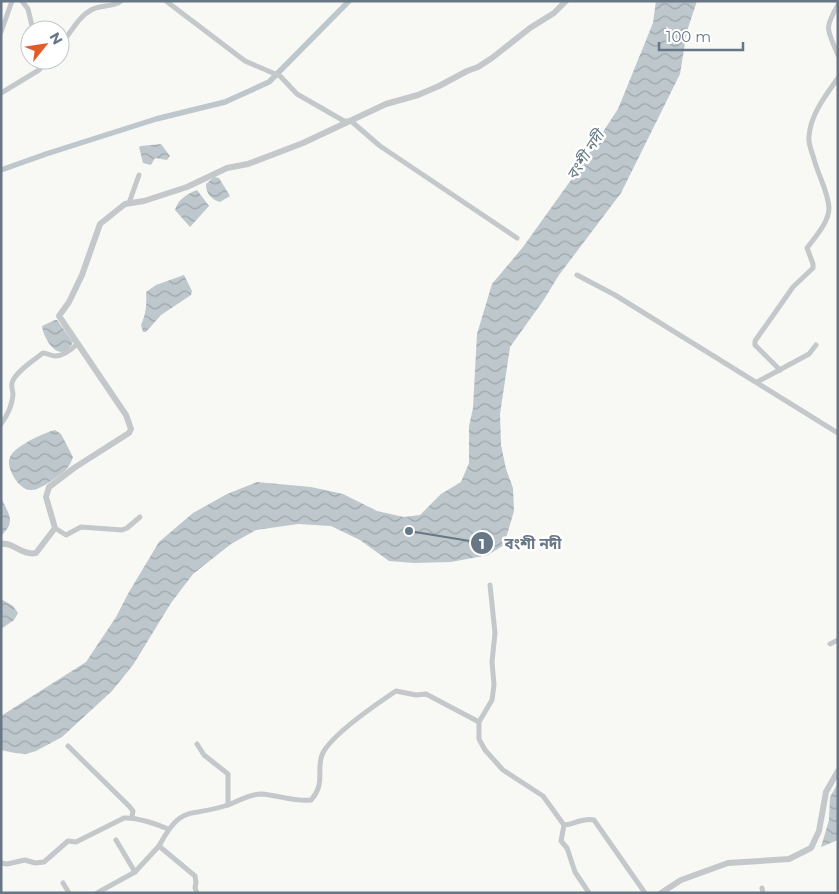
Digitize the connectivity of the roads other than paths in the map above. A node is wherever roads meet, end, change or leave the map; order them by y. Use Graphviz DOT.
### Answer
graph roads {
  1 [pos="12,1"];
  2 [pos="22,1"];
  3 [pos="121,1"];
  4 [pos="166,1"];
  5 [pos="566,1"];
  6 [pos="838,5"];
  7 [pos="31,20"];
  8 [pos="1,32"];
  9 [pos="70,33"];
  10 [pos="838,55"];
  11 [pos="39,70"];
  12 [pos="838,78"];
  13 [pos="1,93"];
  14 [pos="351,121"];
  15 [pos="139,174"];
  16 [pos="129,203"];
  17 [pos="517,238"];
  18 [pos="578,275"];
  19 [pos="77,344"];
  20 [pos="816,345"];
  21 [pos="780,370"];
  22 [pos="757,382"];
  23 [pos="1,424"];
  24 [pos="838,432"];
  25 [pos="140,517"];
  26 [pos="55,528"];
  27 [pos="1,544"];
  28 [pos="490,585"];
  29 [pos="838,640"];
  30 [pos="830,644"];
  31 [pos="479,722"];
  32 [pos="197,744"];
  33 [pos="68,746"];
  34 [pos="838,771"];
  35 [pos="228,805"];
  36 [pos="132,818"];
  37 [pos="564,825"];
  38 [pos="168,830"];
  39 [pos="116,840"];
  40 [pos="158,846"];
  41 [pos="1,863"];
  42 [pos="135,872"];
  43 [pos="63,883"];
  44 [pos="69,893"];
  45 [pos="97,893"];
  46 [pos="197,893"];
  47 [pos="589,893"];
  48 [pos="645,893"];
  49 [pos="661,893"];
  1 -- 8 [label="street"];
  2 -- 7 [label="street"];
  3 -- 9 [label="street"];
  4 -- 14 [label="street"];
  5 -- 14 [label="street"];
  6 -- 10 [label="street"];
  11 -- 13 [label="street"];
  12 -- 21 [label="street"];
  14 -- 16 [label="street"];
  14 -- 17 [label="street"];
  15 -- 16 [label="street"];
  16 -- 19 [label="street"];
  18 -- 22 [label="street"];
  19 -- 23 [label="street"];
  19 -- 26 [label="street"];
  20 -- 21 [label="street"];
  21 -- 22 [label="street"];
  22 -- 24 [label="street"];
  25 -- 26 [label="street"];
  26 -- 27 [label="street"];
  28 -- 31 [label="street"];
  29 -- 30 [label="street"];
  31 -- 35 [label="street"];
  31 -- 37 [label="street"];
  32 -- 35 [label="street"];
  33 -- 36 [label="street"];
  34 -- 49 [label="street"];
  35 -- 38 [label="street"];
  36 -- 38 [label="street"];
  36 -- 41 [label="street"];
  37 -- 47 [label="street"];
  37 -- 48 [label="street"];
  38 -- 40 [label="street"];
  39 -- 42 [label="street"];
  40 -- 42 [label="street"];
  40 -- 46 [label="street"];
  42 -- 45 [label="street"];
  43 -- 44 [label="street"];
}
